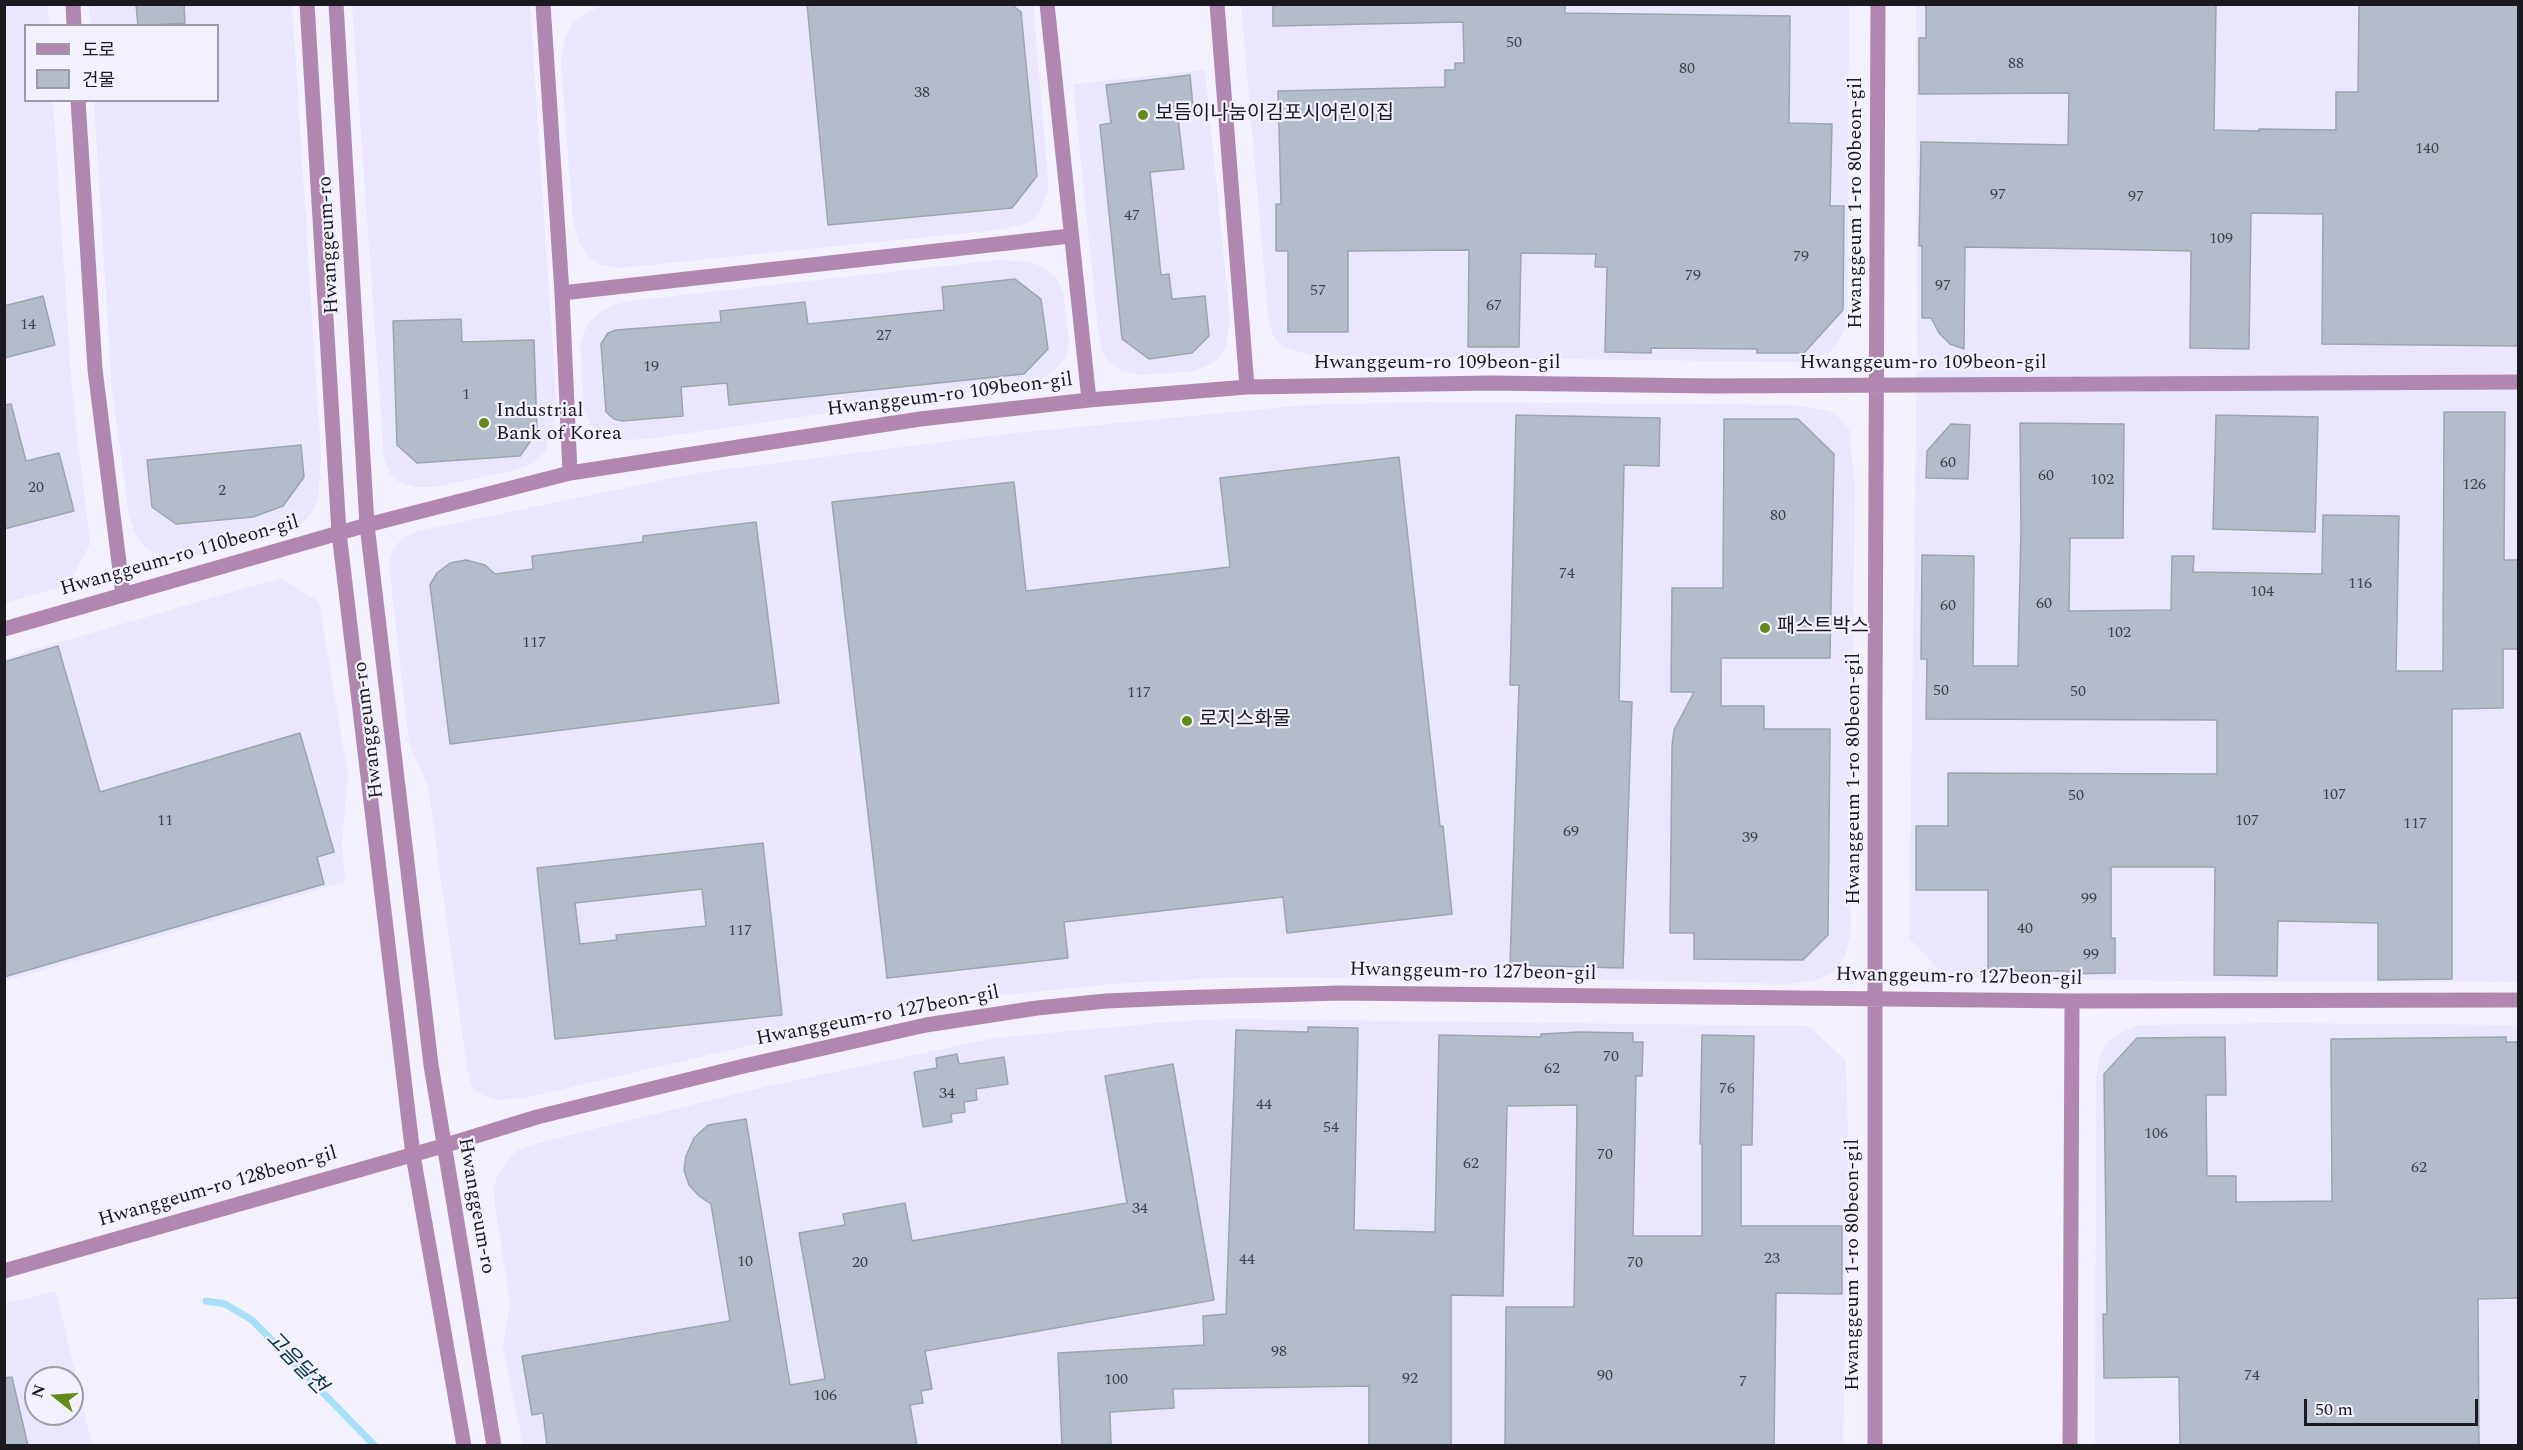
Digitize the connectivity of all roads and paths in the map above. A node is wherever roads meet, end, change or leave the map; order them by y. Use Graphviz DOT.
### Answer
graph roads {
  1 [pos="73,4"];
  2 [pos="307,4"];
  3 [pos="336,4"];
  4 [pos="543,4"];
  5 [pos="1047,4"];
  6 [pos="1217,4"];
  7 [pos="1878,4"];
  8 [pos="74,24"];
  9 [pos="78,102"];
  10 [pos="1070,236"];
  11 [pos="561,293"];
  12 [pos="2518,382"];
  13 [pos="1878,385"];
  14 [pos="1247,387"];
  15 [pos="1089,400"];
  16 [pos="570,473"];
  17 [pos="367,525"];
  18 [pos="339,533"];
  19 [pos="123,595"];
  20 [pos="4,629"];
  21 [pos="1876,998"];
  22 [pos="2518,1000"];
  23 [pos="2072,1001"];
  24 [pos="443,1146"];
  25 [pos="413,1155"];
  26 [pos="4,1271"];
  27 [pos="464,1446"];
  28 [pos="494,1446"];
  29 [pos="1875,1446"];
  30 [pos="2070,1446"];
  1 -- 8 [label="street"];
  2 -- 18 [label="street, Hwanggeum-ro"];
  3 -- 17 [label="street, Hwanggeum-ro"];
  4 -- 11 [label="street"];
  5 -- 10 [label="street"];
  6 -- 14 [label="street"];
  7 -- 13 [label="street, Hwanggeum 1-ro 80beon-gil"];
  9 -- 19 [label="street"];
  10 -- 11 [label="street"];
  10 -- 15 [label="street"];
  11 -- 16 [label="street"];
  12 -- 13 [label="street, Hwanggeum-ro 109beon-gil"];
  13 -- 14 [label="street, Hwanggeum-ro 109beon-gil"];
  13 -- 21 [label="street, Hwanggeum 1-ro 80beon-gil"];
  14 -- 15 [label="street, Hwanggeum-ro 109beon-gil"];
  15 -- 16 [label="street, Hwanggeum-ro 109beon-gil"];
  16 -- 17 [label="street, Hwanggeum-ro 109beon-gil"];
  17 -- 18 [label="street, Hwanggeum-ro 110beon-gil"];
  17 -- 24 [label="street, Hwanggeum-ro"];
  18 -- 19 [label="street, Hwanggeum-ro 110beon-gil"];
  18 -- 25 [label="street, Hwanggeum-ro"];
  19 -- 20 [label="street, Hwanggeum-ro 110beon-gil"];
  21 -- 23 [label="street, Hwanggeum-ro 127beon-gil"];
  21 -- 24 [label="street, Hwanggeum-ro 127beon-gil"];
  21 -- 29 [label="street, Hwanggeum 1-ro 80beon-gil"];
  22 -- 23 [label="street, Hwanggeum-ro 127beon-gil"];
  23 -- 30 [label="street"];
  24 -- 25 [label="street, Hwanggeum-ro 128beon-gil"];
  24 -- 28 [label="street, Hwanggeum-ro"];
  25 -- 26 [label="street, Hwanggeum-ro 128beon-gil"];
  25 -- 27 [label="street, Hwanggeum-ro"];
}
